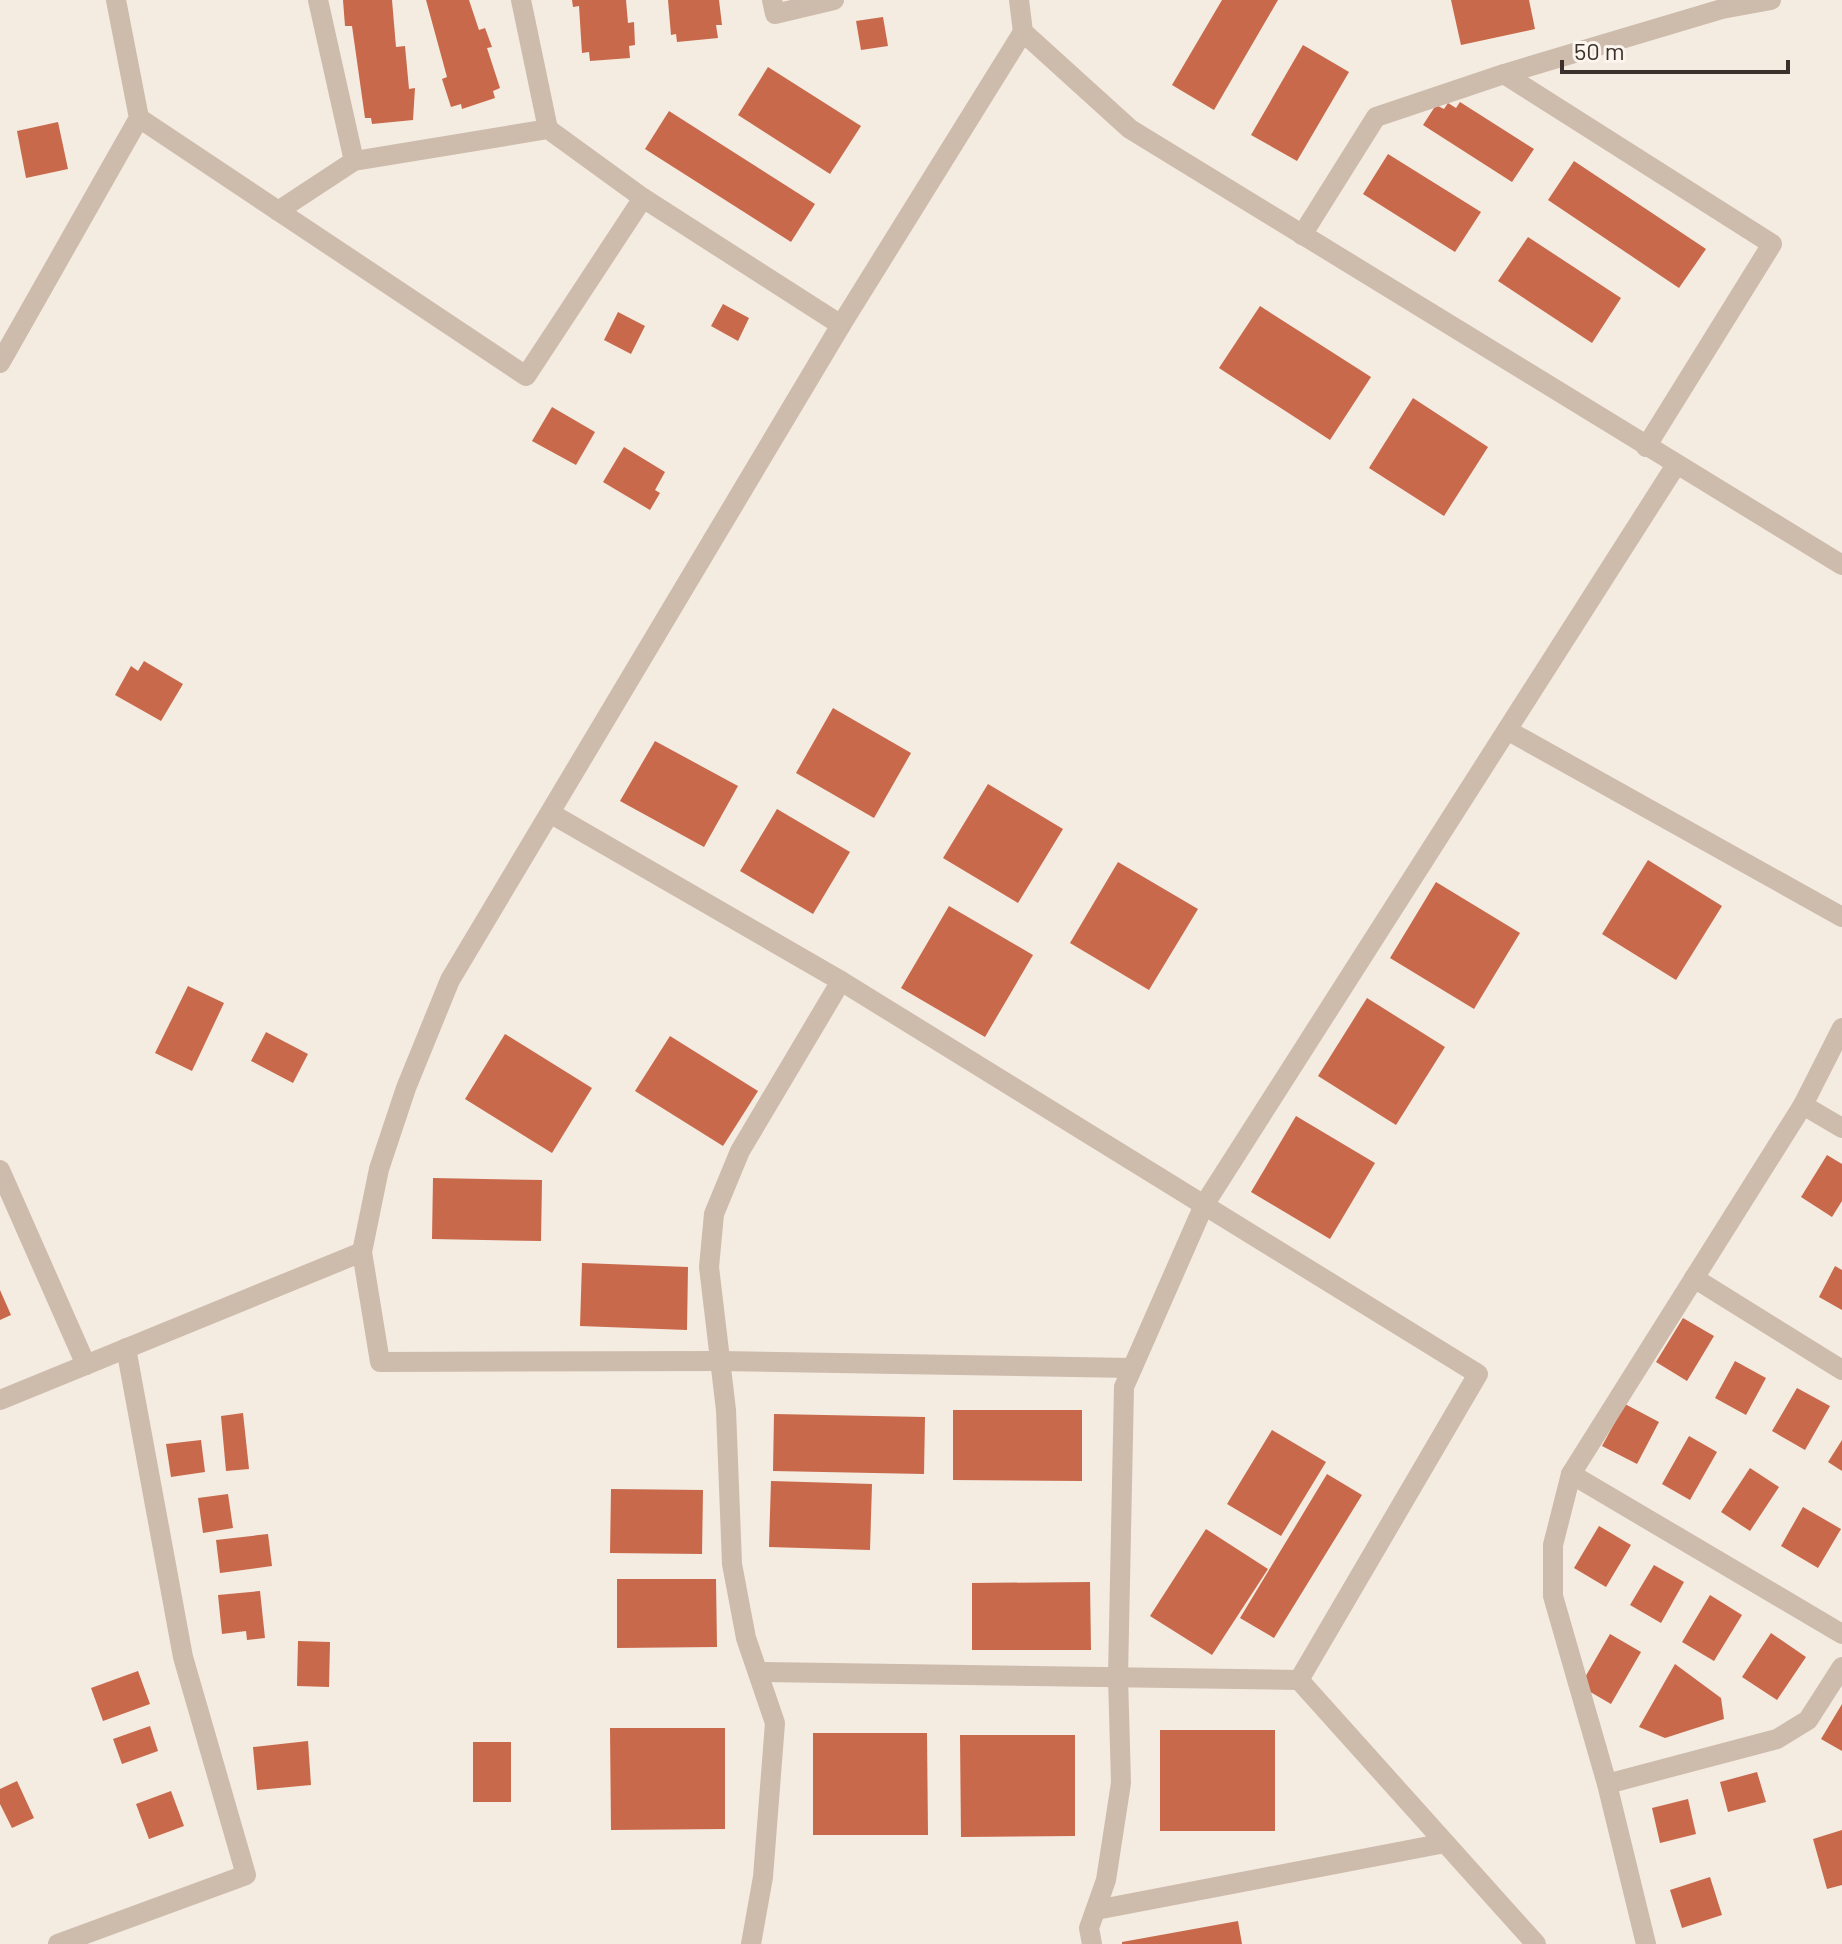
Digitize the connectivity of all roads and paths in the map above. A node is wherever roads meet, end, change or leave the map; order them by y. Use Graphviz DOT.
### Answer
graph roads {
  1 [pos="116,0"];
  2 [pos="318,0"];
  3 [pos="521,0"];
  4 [pos="772,0"];
  5 [pos="834,0"];
  6 [pos="1019,0"];
  7 [pos="1771,0"];
  8 [pos="1721,5"];
  9 [pos="1023,32"];
  10 [pos="1504,74"];
  11 [pos="139,118"];
  12 [pos="548,129"];
  13 [pos="354,161"];
  14 [pos="643,198"];
  15 [pos="278,211"];
  16 [pos="1302,235"];
  17 [pos="841,325"];
  18 [pos="0,363"];
  19 [pos="1646,447"];
  20 [pos="1676,465"];
  21 [pos="1842,565"];
  22 [pos="1507,730"];
  23 [pos="550,813"];
  24 [pos="1842,917"];
  25 [pos="841,981"];
  26 [pos="1842,1028"];
  27 [pos="1803,1105"];
  28 [pos="1842,1128"];
  29 [pos="0,1170"];
  30 [pos="1204,1205"];
  31 [pos="362,1252"];
  32 [pos="1694,1278"];
  33 [pos="126,1348"];
  34 [pos="720,1361"];
  35 [pos="86,1365"];
  36 [pos="1132,1368"];
  37 [pos="1842,1370"];
  38 [pos="0,1400"];
  39 [pos="1571,1474"];
  40 [pos="1842,1634"];
  41 [pos="1842,1667"];
  42 [pos="759,1672"];
  43 [pos="1118,1677"];
  44 [pos="1299,1680"];
  45 [pos="1607,1784"];
  46 [pos="1445,1843"];
  47 [pos="1096,1910"];
  48 [pos="58,1944"];
  49 [pos="751,1944"];
  50 [pos="1092,1944"];
  51 [pos="1536,1944"];
  52 [pos="1646,1944"];
  1 -- 11 [label="street"];
  2 -- 13 [label="street"];
  3 -- 12 [label="street"];
  4 -- 5 [label="street"];
  6 -- 9 [label="street"];
  7 -- 8 [label="street"];
  8 -- 10 [label="street"];
  9 -- 16 [label="street"];
  9 -- 17 [label="street"];
  10 -- 16 [label="street"];
  10 -- 19 [label="street"];
  11 -- 15 [label="street"];
  11 -- 18 [label="street"];
  12 -- 13 [label="street"];
  12 -- 14 [label="street"];
  13 -- 15 [label="street"];
  14 -- 15 [label="street"];
  14 -- 17 [label="street"];
  16 -- 19 [label="street"];
  17 -- 23 [label="street"];
  19 -- 20 [label="street"];
  20 -- 21 [label="street"];
  20 -- 22 [label="street"];
  22 -- 24 [label="street"];
  22 -- 30 [label="street"];
  23 -- 25 [label="street"];
  23 -- 31 [label="street"];
  25 -- 30 [label="street"];
  25 -- 34 [label="street"];
  26 -- 27 [label="street"];
  27 -- 28 [label="street"];
  27 -- 32 [label="street"];
  29 -- 35 [label="street"];
  30 -- 36 [label="street"];
  30 -- 44 [label="street"];
  31 -- 33 [label="street"];
  31 -- 34 [label="street"];
  32 -- 37 [label="street"];
  32 -- 39 [label="street"];
  33 -- 35 [label="street"];
  33 -- 48 [label="street"];
  34 -- 36 [label="street"];
  34 -- 42 [label="street"];
  35 -- 38 [label="street"];
  36 -- 43 [label="street"];
  39 -- 40 [label="street"];
  39 -- 45 [label="street"];
  41 -- 45 [label="street"];
  42 -- 43 [label="street"];
  42 -- 49 [label="street"];
  43 -- 44 [label="street"];
  43 -- 47 [label="street"];
  44 -- 46 [label="street"];
  45 -- 52 [label="street"];
  46 -- 47 [label="street"];
  46 -- 51 [label="street"];
  47 -- 50 [label="street"];
}
